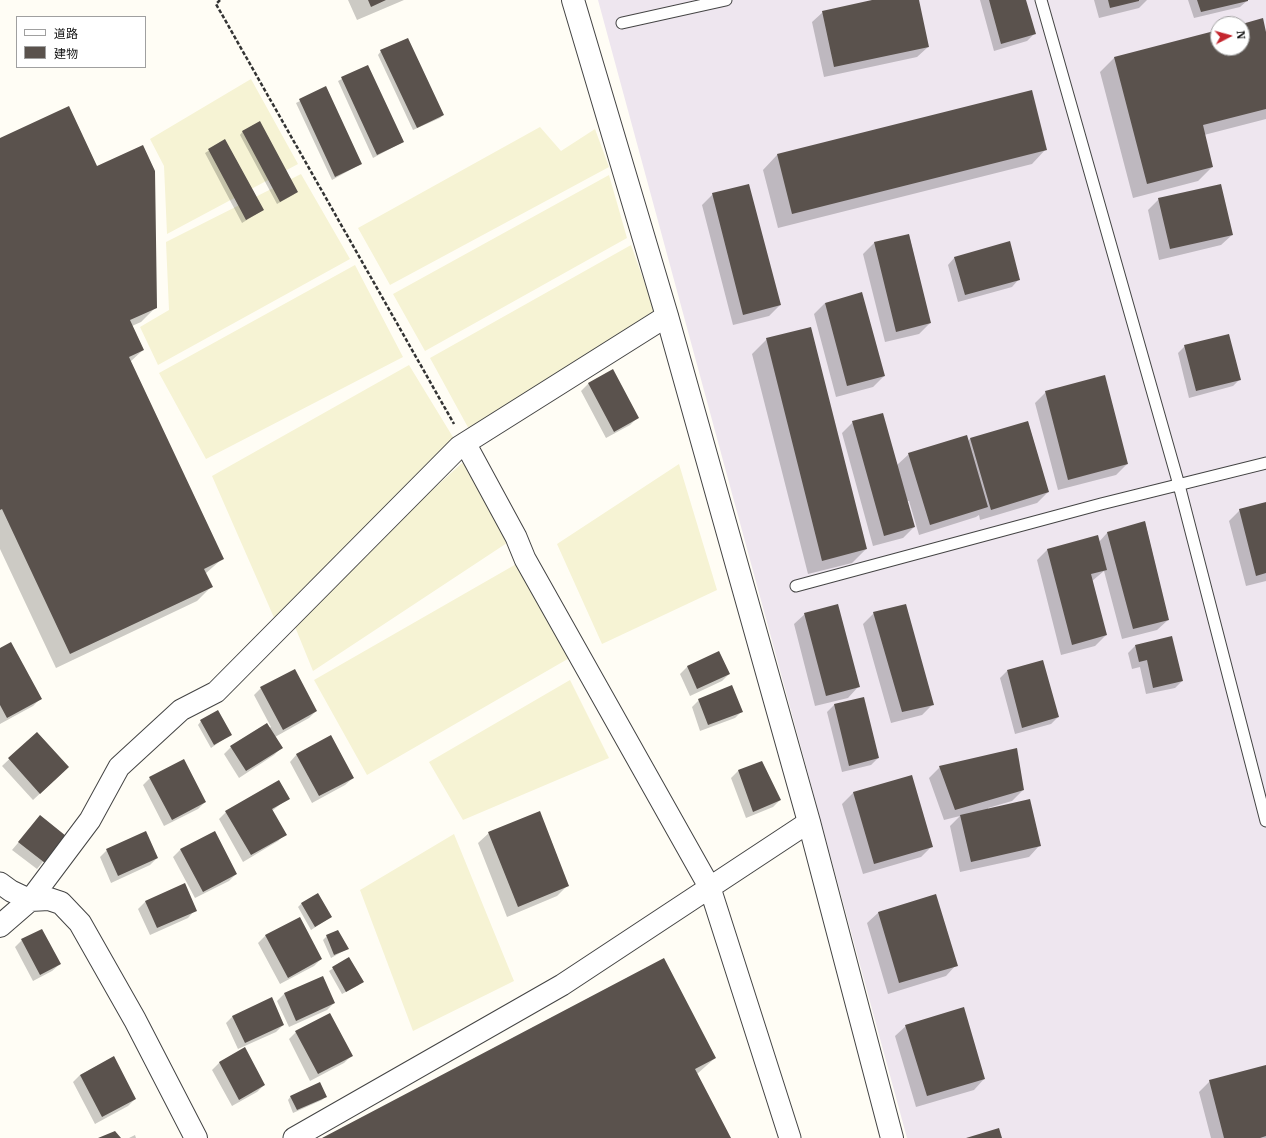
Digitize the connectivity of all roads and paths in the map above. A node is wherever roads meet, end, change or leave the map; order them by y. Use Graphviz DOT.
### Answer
graph roads {
  1 [pos="220,0"];
  2 [pos="574,0"];
  3 [pos="726,0"];
  4 [pos="1041,0"];
  5 [pos="622,23"];
  6 [pos="667,316"];
  7 [pos="465,443"];
  8 [pos="1266,463"];
  9 [pos="1179,485"];
  10 [pos="796,586"];
  11 [pos="1266,821"];
  12 [pos="809,822"];
  13 [pos="0,883"];
  14 [pos="710,888"];
  15 [pos="30,900"];
  16 [pos="0,926"];
  17 [pos="196,1138"];
  18 [pos="294,1138"];
  19 [pos="790,1138"];
  20 [pos="892,1138"];
  1 -- 7 [label="path"];
  2 -- 6 [label="street"];
  3 -- 5 [label="lane"];
  4 -- 9 [label="lane"];
  6 -- 7 [label="street"];
  6 -- 12 [label="street"];
  7 -- 14 [label="street"];
  7 -- 15 [label="street"];
  8 -- 9 [label="lane"];
  9 -- 10 [label="lane"];
  9 -- 11 [label="lane"];
  12 -- 14 [label="street"];
  12 -- 20 [label="street"];
  13 -- 15 [label="street"];
  14 -- 18 [label="street"];
  14 -- 19 [label="street"];
  15 -- 16 [label="street"];
  15 -- 17 [label="street"];
}
